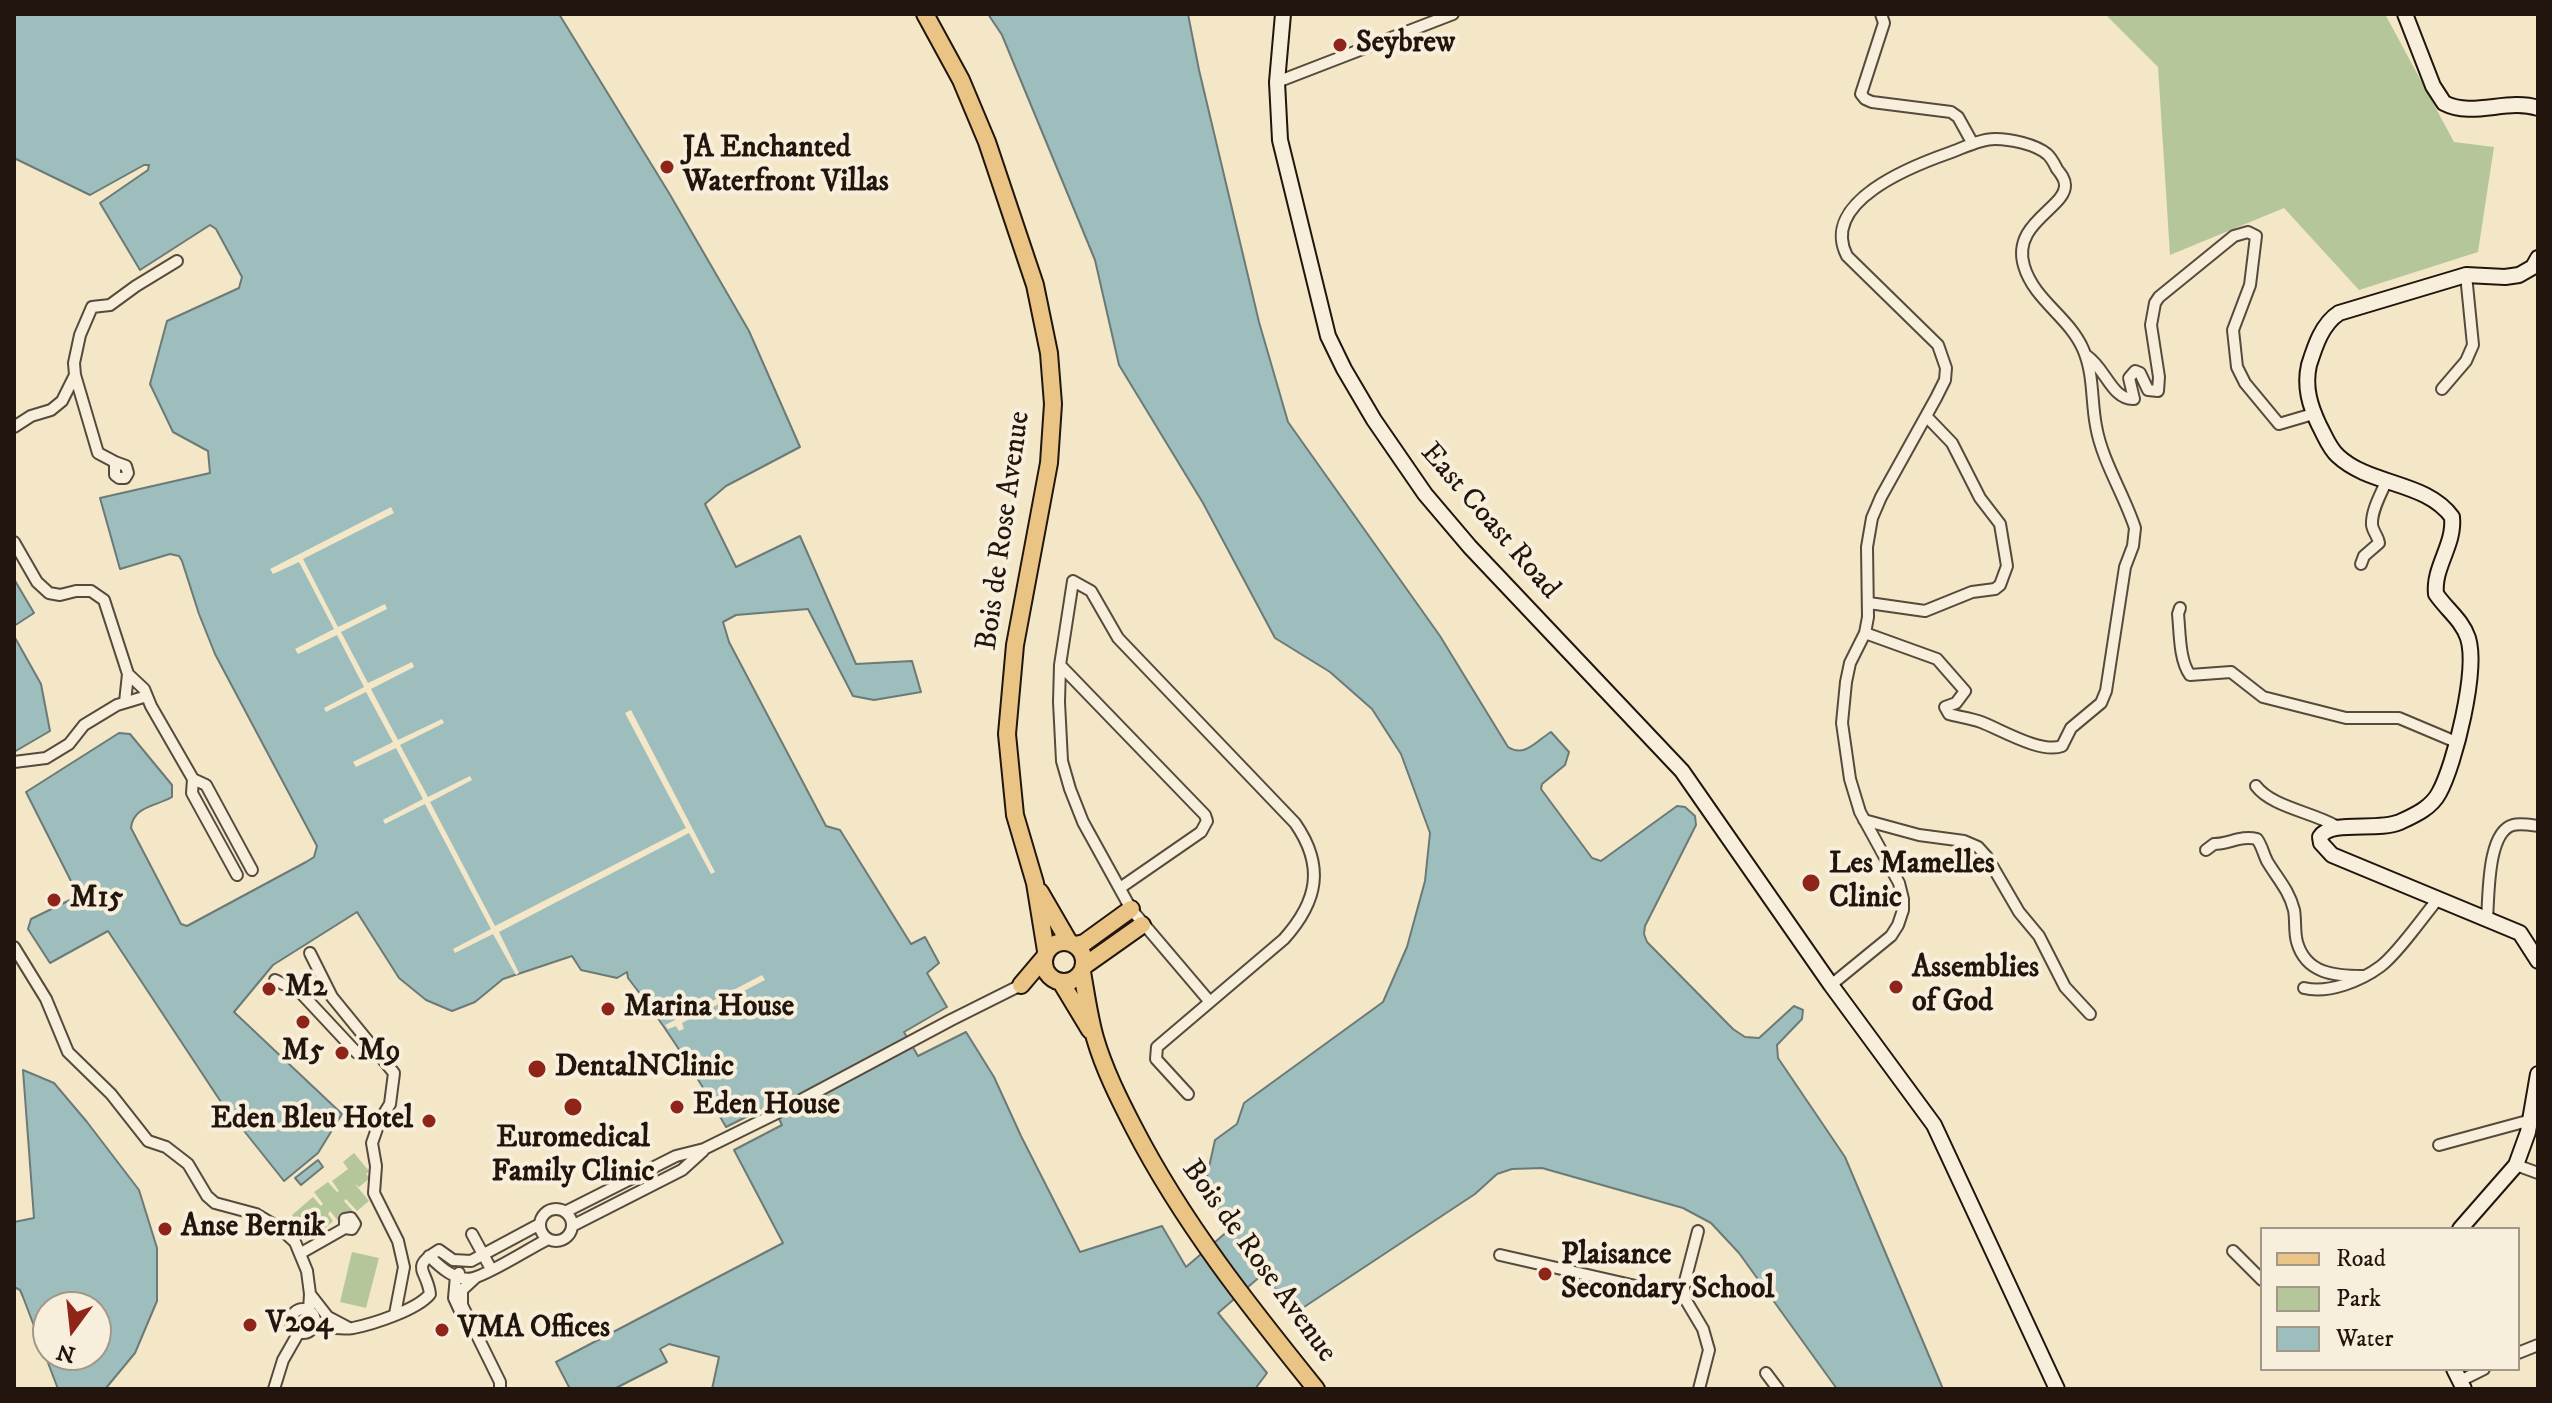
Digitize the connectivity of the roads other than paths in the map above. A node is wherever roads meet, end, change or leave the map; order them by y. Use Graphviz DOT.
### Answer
graph roads {
  1 [pos="925,14"];
  2 [pos="1283,14"];
  3 [pos="1453,14"];
  4 [pos="1881,14"];
  5 [pos="2405,14"];
  6 [pos="1277,82"];
  7 [pos="2538,108"];
  8 [pos="1973,144"];
  9 [pos="2538,258"];
  10 [pos="177,261"];
  11 [pos="2466,275"];
  12 [pos="2085,355"];
  13 [pos="75,375"];
  14 [pos="2442,389"];
  15 [pos="2313,414"];
  16 [pos="1926,416"];
  17 [pos="14,427"];
  18 [pos="115,462"];
  19 [pos="2386,482"];
  20 [pos="14,542"];
  21 [pos="2361,564"];
  22 [pos="1869,603"];
  23 [pos="2180,608"];
  24 [pos="1865,633"];
  25 [pos="1060,665"];
  26 [pos="128,674"];
  27 [pos="147,696"];
  28 [pos="125,702"];
  29 [pos="2456,742"];
  30 [pos="14,762"];
  31 [pos="193,779"];
  32 [pos="2256,786"];
  33 [pos="1864,820"];
  34 [pos="2336,826"];
  35 [pos="2538,826"];
  36 [pos="2206,850"];
  37 [pos="252,870"];
  38 [pos="237,875"];
  39 [pos="1035,883"];
  40 [pos="1120,888"];
  41 [pos="2438,899"];
  42 [pos="1131,909"];
  43 [pos="2487,918"];
  44 [pos="1142,925"];
  45 [pos="1072,944"];
  46 [pos="14,947"];
  47 [pos="310,953"];
  48 [pos="1045,955"];
  49 [pos="2538,961"];
  50 [pos="1083,969"];
  51 [pos="2363,976"];
  52 [pos="275,980"];
  53 [pos="1057,981"];
  54 [pos="1021,985"];
  55 [pos="1831,985"];
  56 [pos="2304,988"];
  57 [pos="1210,1002"];
  58 [pos="2090,1014"];
  59 [pos="1095,1038"];
  60 [pos="374,1050"];
  61 [pos="2538,1074"];
  62 [pos="1188,1094"];
  63 [pos="2531,1120"];
  64 [pos="2439,1145"];
  65 [pos="704,1149"];
  66 [pos="2516,1165"];
  67 [pos="2538,1173"];
  68 [pos="565,1212"];
  69 [pos="540,1224"];
  70 [pos="572,1226"];
  71 [pos="2462,1227"];
  72 [pos="345,1228"];
  73 [pos="1698,1231"];
  74 [pos="472,1234"];
  75 [pos="548,1239"];
  76 [pos="2233,1251"];
  77 [pos="301,1253"];
  78 [pos="434,1253"];
  79 [pos="483,1255"];
  80 [pos="1500,1255"];
  81 [pos="471,1261"];
  82 [pos="491,1269"];
  83 [pos="456,1276"];
  84 [pos="475,1278"];
  85 [pos="2260,1278"];
  86 [pos="310,1294"];
  87 [pos="1684,1297"];
  88 [pos="309,1310"];
  89 [pos="395,1314"];
  90 [pos="313,1326"];
  91 [pos="350,1329"];
  92 [pos="299,1332"];
  93 [pos="486,1353"];
  94 [pos="2479,1371"];
  95 [pos="1766,1373"];
  96 [pos="2459,1380"];
  97 [pos="274,1389"];
  98 [pos="500,1389"];
  99 [pos="1316,1389"];
  100 [pos="1699,1389"];
  101 [pos="1778,1389"];
  102 [pos="2057,1389"];
  1 -- 39 [label="main road, Bois de Rose Avenue"];
  2 -- 6 [label="main road, East Coast Road"];
  3 -- 6 [label="street"];
  4 -- 8 [label="street"];
  5 -- 7 [label="main road"];
  6 -- 55 [label="main road, East Coast Road"];
  8 -- 12 [label="street"];
  8 -- 16 [label="street"];
  9 -- 11 [label="main road"];
  10 -- 13 [label="street"];
  11 -- 14 [label="street"];
  11 -- 15 [label="main road"];
  12 -- 15 [label="street"];
  12 -- 24 [label="street"];
  13 -- 17 [label="street"];
  13 -- 18 [label="street"];
  15 -- 19 [label="main road"];
  16 -- 22 [label="street"];
  16 -- 22 [label="street"];
  19 -- 21 [label="street"];
  19 -- 29 [label="main road"];
  20 -- 26 [label="street"];
  22 -- 24 [label="street"];
  23 -- 29 [label="street"];
  24 -- 33 [label="street"];
  25 -- 40 [label="street"];
  25 -- 40 [label="street"];
  25 -- 57 [label="street"];
  26 -- 27 [label="street"];
  26 -- 28 [label="street"];
  27 -- 28 [label="street"];
  27 -- 31 [label="street"];
  28 -- 30 [label="street"];
  29 -- 34 [label="main road"];
  31 -- 37 [label="street"];
  31 -- 38 [label="street"];
  32 -- 34 [label="street"];
  33 -- 55 [label="street"];
  33 -- 58 [label="street"];
  34 -- 41 [label="main road"];
  35 -- 43 [label="street"];
  36 -- 51 [label="street"];
  39 -- 45 [label="main road, Bois de Rose Avenue"];
  39 -- 48 [label="main road, Bois de Rose Avenue"];
  40 -- 42 [label="street"];
  41 -- 43 [label="main road"];
  41 -- 51 [label="street"];
  42 -- 44 [label="street"];
  42 -- 45 [label="main road"];
  43 -- 49 [label="main road"];
  44 -- 50 [label="main road"];
  44 -- 57 [label="street"];
  45 -- 48 [label="main road"];
  45 -- 50 [label="main road"];
  46 -- 77 [label="street"];
  47 -- 60 [label="street"];
  48 -- 53 [label="main road"];
  48 -- 54 [label="main road"];
  50 -- 53 [label="main road"];
  50 -- 59 [label="main road, Bois de Rose Avenue"];
  51 -- 56 [label="street"];
  52 -- 60 [label="street"];
  53 -- 54 [label="main road"];
  53 -- 59 [label="main road, Bois de Rose Avenue"];
  54 -- 65 [label="street"];
  55 -- 102 [label="main road, East Coast Road"];
  57 -- 62 [label="street"];
  59 -- 99 [label="main road, Bois de Rose Avenue"];
  60 -- 89 [label="street"];
  61 -- 63 [label="main road"];
  63 -- 64 [label="street"];
  63 -- 66 [label="main road"];
  65 -- 68 [label="street"];
  65 -- 70 [label="street"];
  66 -- 67 [label="street"];
  66 -- 71 [label="main road"];
  68 -- 69 [label="street"];
  68 -- 70 [label="street"];
  69 -- 75 [label="street"];
  69 -- 79 [label="street"];
  70 -- 75 [label="street"];
  72 -- 77 [label="street"];
  73 -- 87 [label="street"];
  74 -- 79 [label="street"];
  75 -- 82 [label="street"];
  76 -- 85 [label="street"];
  77 -- 86 [label="street"];
  78 -- 81 [label="street"];
  78 -- 83 [label="street"];
  78 -- 89 [label="street"];
  79 -- 81 [label="street"];
  79 -- 82 [label="street"];
  80 -- 87 [label="street"];
  81 -- 83 [label="street"];
  82 -- 84 [label="street"];
  83 -- 84 [label="street"];
  83 -- 93 [label="street"];
  84 -- 93 [label="street"];
  86 -- 88 [label="street"];
  86 -- 91 [label="street"];
  87 -- 100 [label="street"];
  88 -- 90 [label="street"];
  88 -- 92 [label="street"];
  89 -- 91 [label="street"];
  90 -- 91 [label="street"];
  90 -- 92 [label="street"];
  92 -- 97 [label="street"];
  93 -- 98 [label="street"];
  94 -- 96 [label="street"];
  95 -- 101 [label="street"];
}
